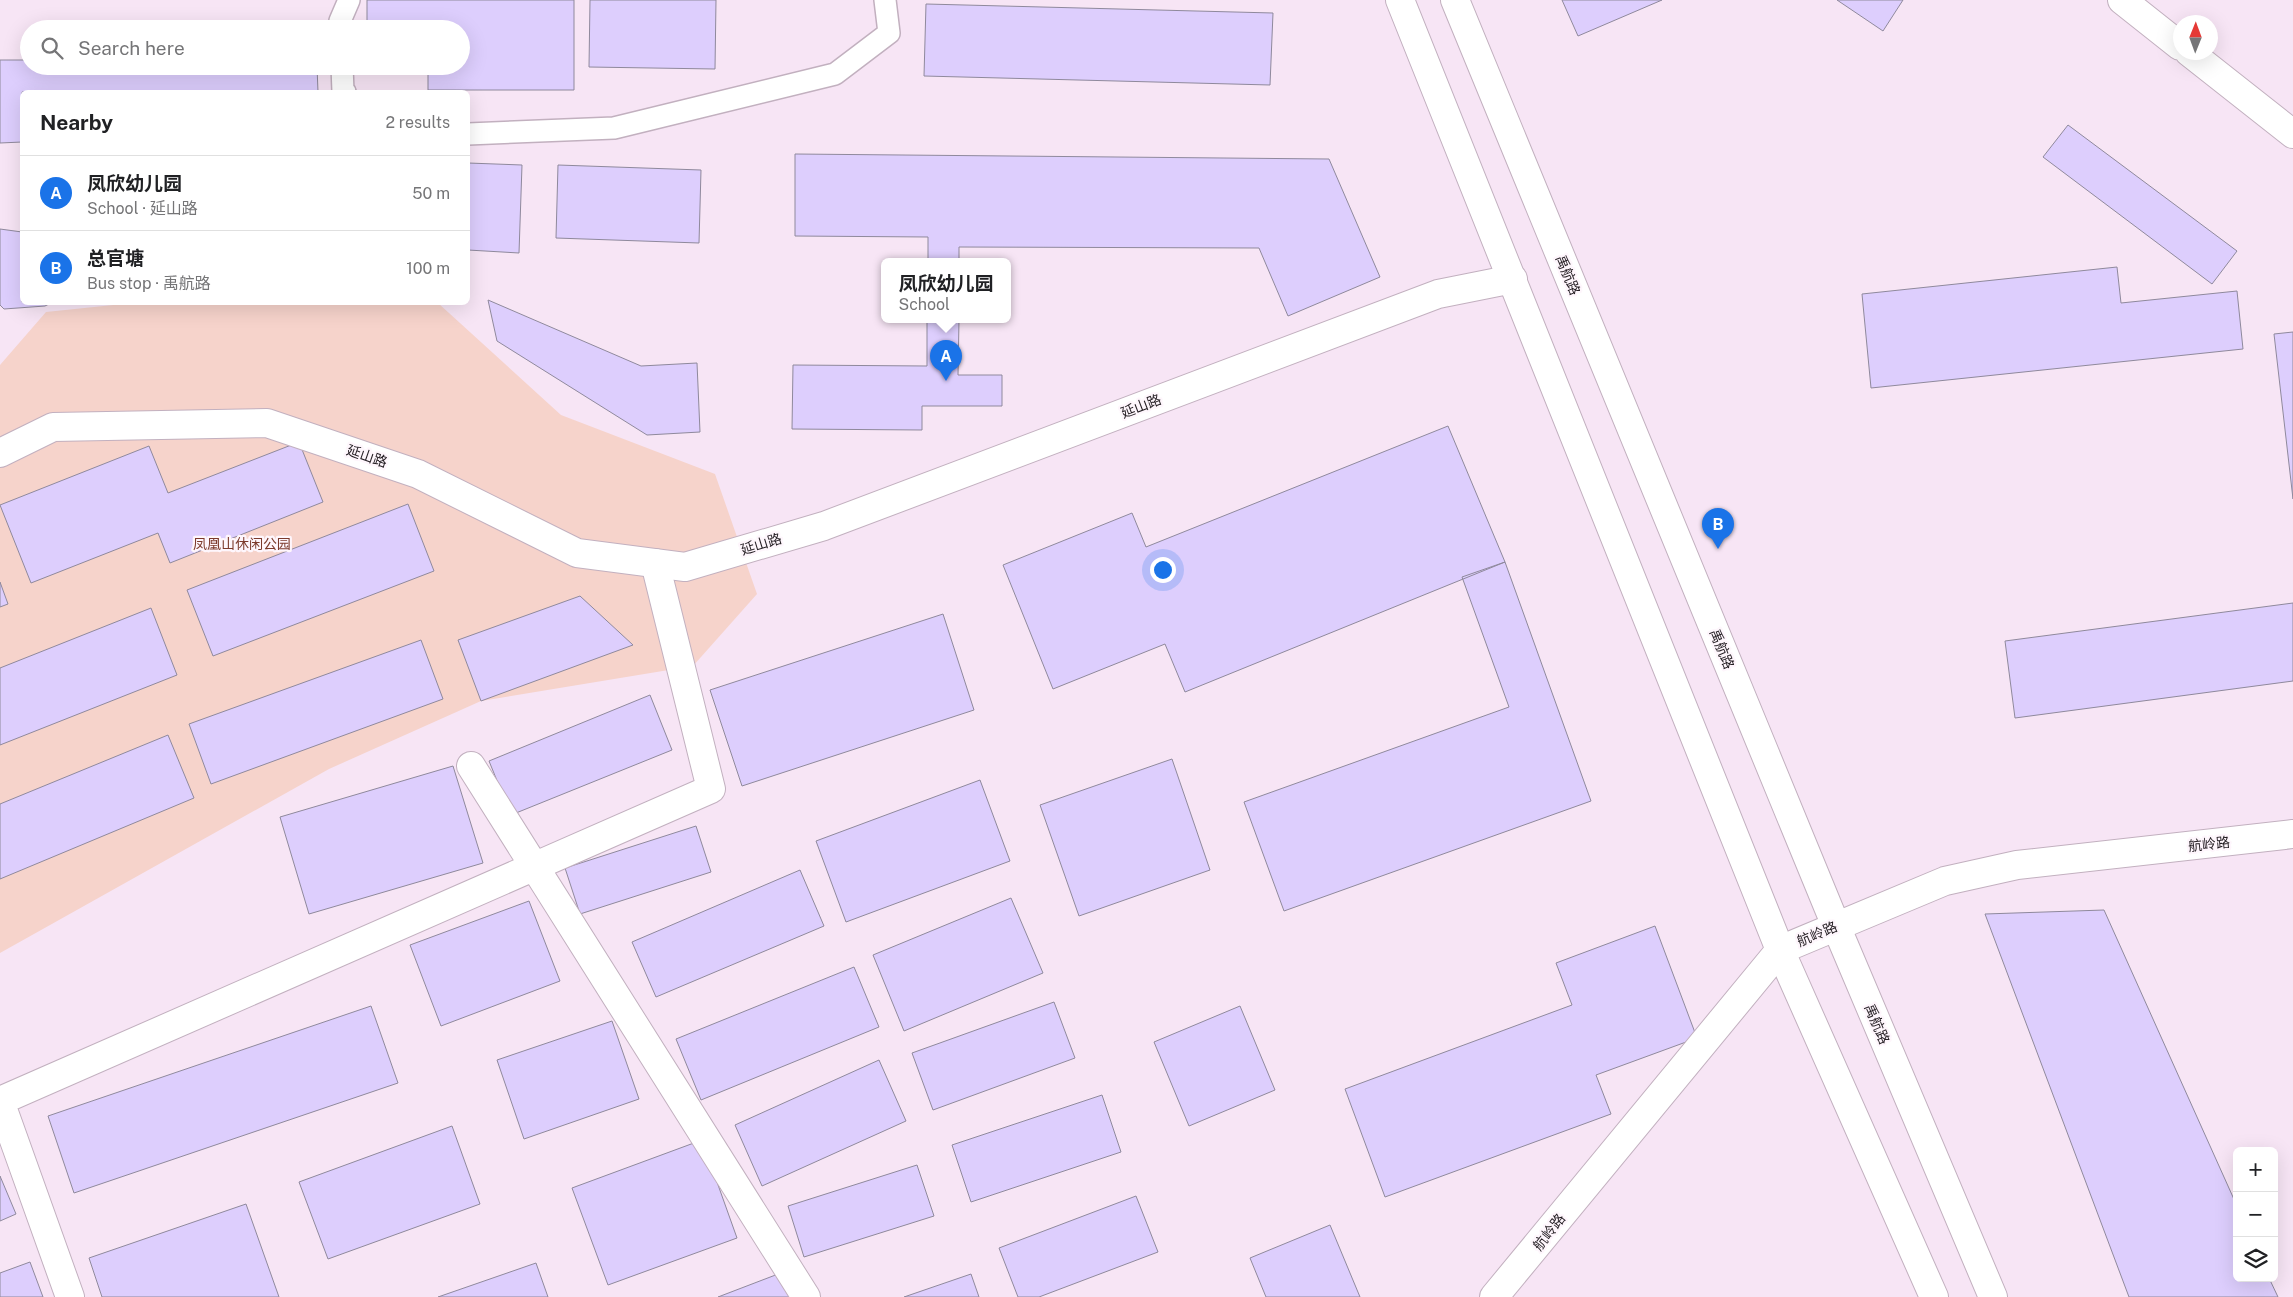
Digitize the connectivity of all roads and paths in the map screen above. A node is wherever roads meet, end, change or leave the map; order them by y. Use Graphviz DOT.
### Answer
graph roads {
  1 [pos="349,0"];
  2 [pos="885,0"];
  3 [pos="1400,0"];
  4 [pos="1455,0"];
  5 [pos="2122,0"];
  6 [pos="340,20"];
  7 [pos="2173,40"];
  8 [pos="2199,60"];
  9 [pos="342,75"];
  10 [pos="343,90"];
  11 [pos="470,134"];
  12 [pos="2293,134"];
  13 [pos="1513,279"];
  14 [pos="0,453"];
  15 [pos="655,563"];
  16 [pos="471,766"];
  17 [pos="2293,834"];
  18 [pos="535,867"];
  19 [pos="1836,926"];
  20 [pos="1780,950"];
  21 [pos="70,1297"];
  22 [pos="806,1297"];
  23 [pos="1494,1297"];
  24 [pos="1934,1297"];
  25 [pos="1993,1297"];
  1 -- 6 [label="lane"];
  2 -- 11 [label="lane"];
  3 -- 13 [label="street"];
  4 -- 19 [label="street, 禹航路"];
  5 -- 7 [label="street"];
  8 -- 12 [label="street"];
  9 -- 10 [label="lane"];
  13 -- 15 [label="street, 延山路"];
  13 -- 20 [label="street"];
  14 -- 15 [label="street, 延山路"];
  15 -- 18 [label="street"];
  16 -- 18 [label="street"];
  17 -- 19 [label="street, 航岭路"];
  18 -- 21 [label="street"];
  18 -- 22 [label="street"];
  19 -- 20 [label="street, 航岭路"];
  19 -- 25 [label="street, 禹航路"];
  20 -- 23 [label="street, 航岭路"];
  20 -- 24 [label="street"];
}
